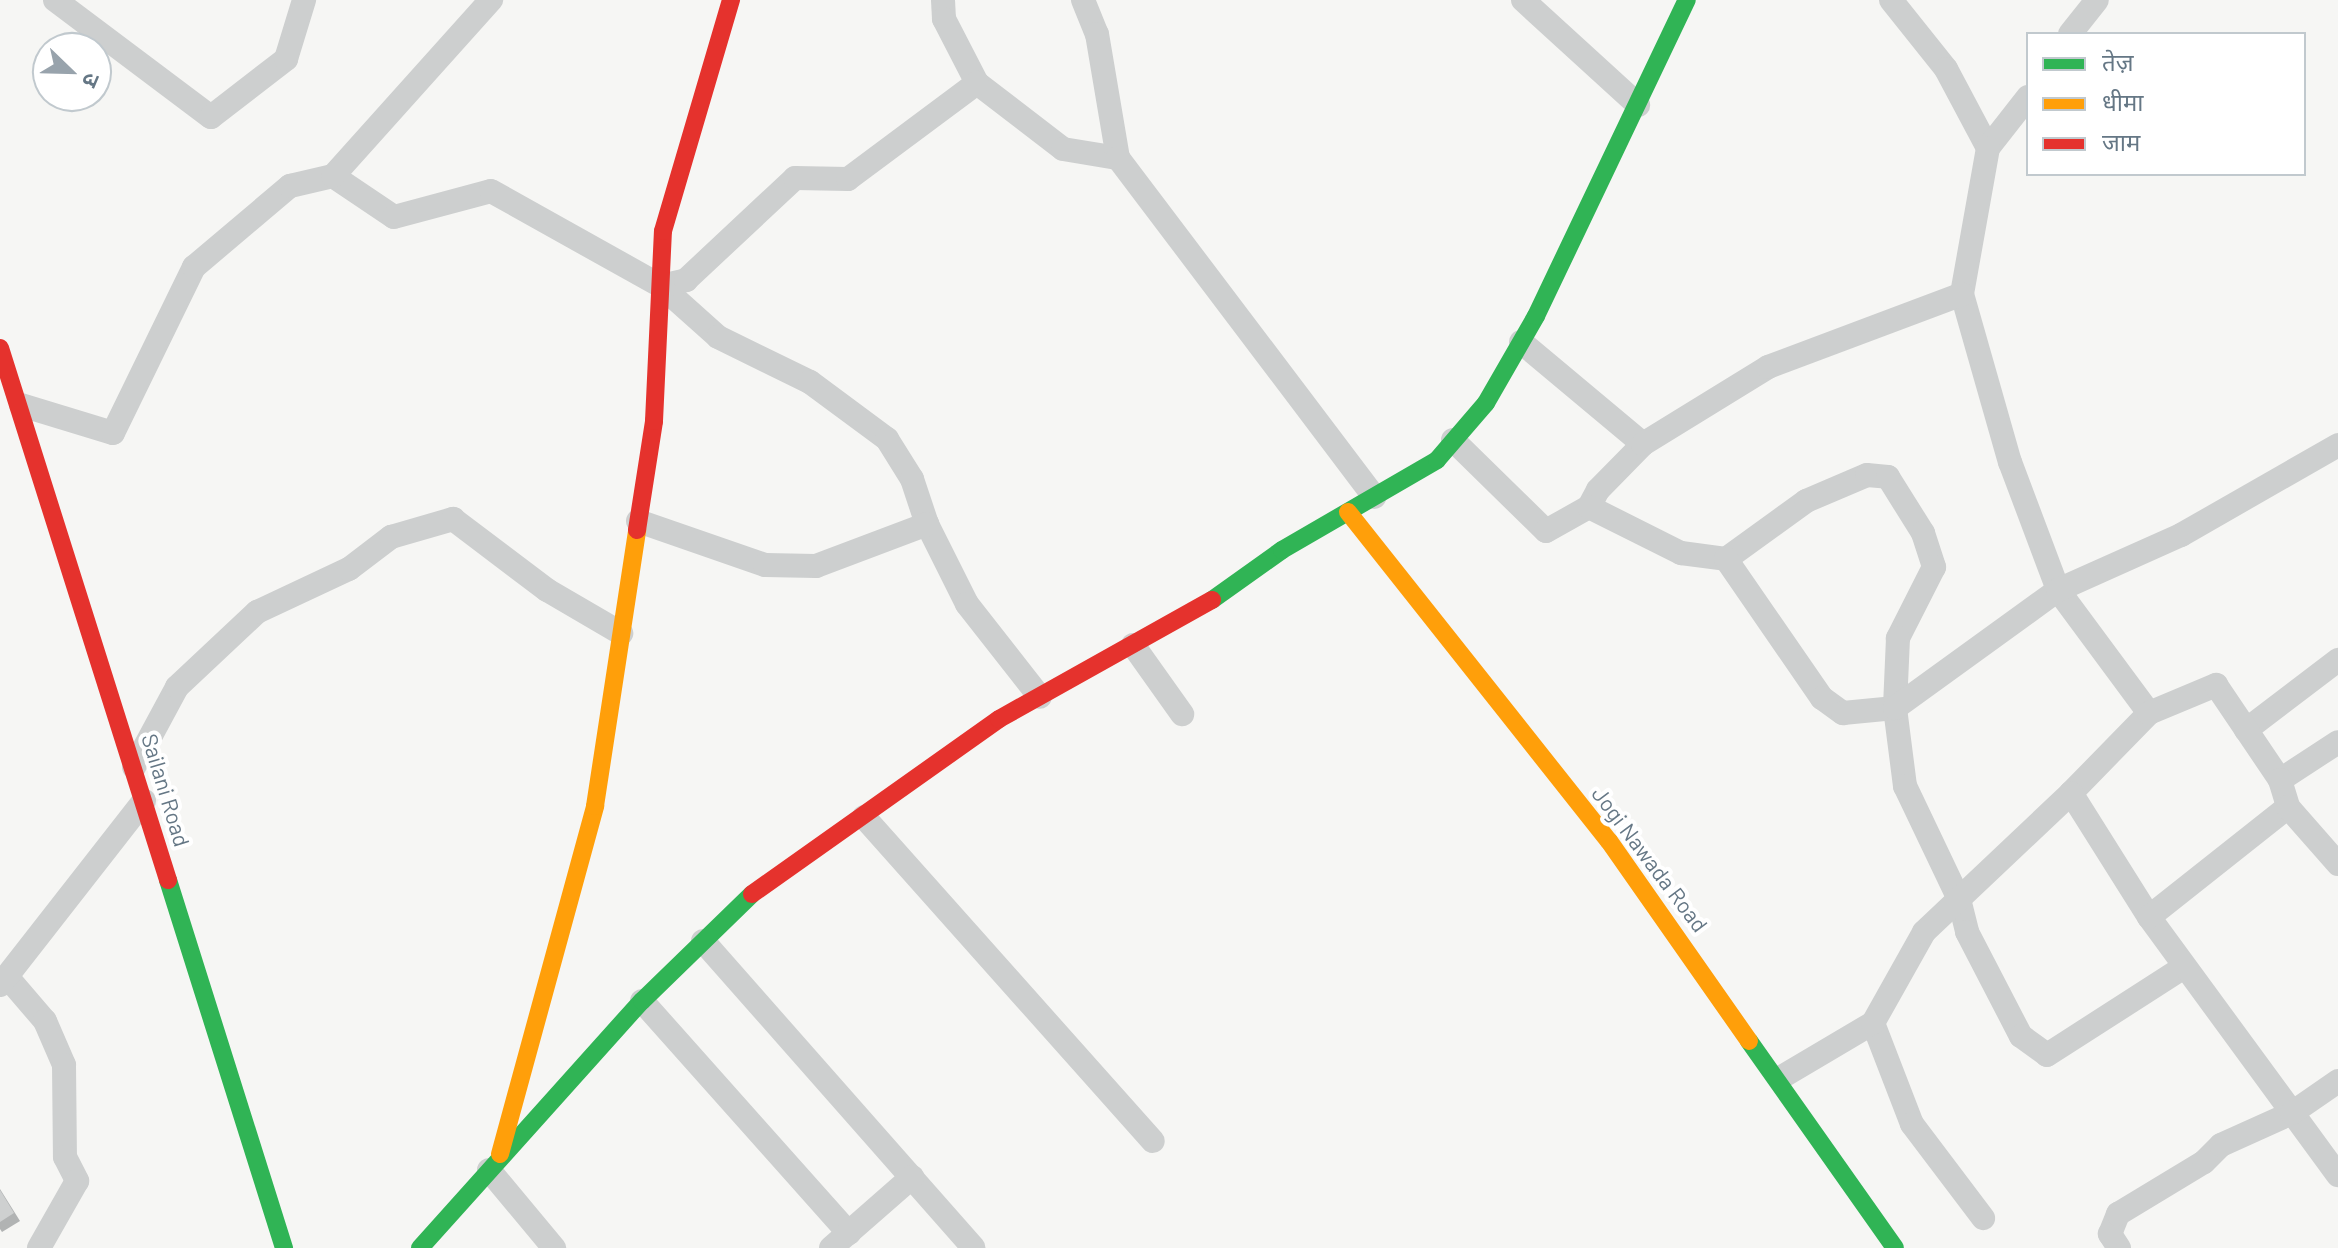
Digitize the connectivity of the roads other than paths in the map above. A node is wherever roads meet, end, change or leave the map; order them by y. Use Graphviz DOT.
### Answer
graph roads {
  1 [pos="55,0"];
  2 [pos="304,0"];
  3 [pos="491,0"];
  4 [pos="731,0"];
  5 [pos="943,0"];
  6 [pos="1083,0"];
  7 [pos="1523,0"];
  8 [pos="1687,0"];
  9 [pos="1891,0"];
  10 [pos="2097,0"];
  11 [pos="2072,32"];
  12 [pos="977,83"];
  13 [pos="2026,100"];
  14 [pos="1638,105"];
  15 [pos="1988,148"];
  16 [pos="1118,158"];
  17 [pos="333,176"];
  18 [pos="661,286"];
  19 [pos="1962,294"];
  20 [pos="1521,342"];
  21 [pos="3,364"];
  22 [pos="21,405"];
  23 [pos="1453,440"];
  24 [pos="1643,444"];
  25 [pos="2338,445"];
  26 [pos="1374,497"];
  27 [pos="1589,507"];
  28 [pos="1348,512"];
  29 [pos="638,521"];
  30 [pos="927,524"];
  31 [pos="1726,559"];
  32 [pos="2058,590"];
  33 [pos="621,633"];
  34 [pos="1133,645"];
  35 [pos="2338,660"];
  36 [pos="1040,697"];
  37 [pos="1895,708"];
  38 [pos="2149,713"];
  39 [pos="1182,714"];
  40 [pos="2246,730"];
  41 [pos="2338,742"];
  42 [pos="134,767"];
  43 [pos="2280,780"];
  44 [pos="2071,793"];
  45 [pos="144,801"];
  46 [pos="2288,807"];
  47 [pos="864,817"];
  48 [pos="2334,853"];
  49 [pos="1959,899"];
  50 [pos="2149,917"];
  51 [pos="703,941"];
  52 [pos="2184,967"];
  53 [pos="4,982"];
  54 [pos="642,1001"];
  55 [pos="1873,1023"];
  56 [pos="1780,1078"];
  57 [pos="2338,1081"];
  58 [pos="2292,1113"];
  59 [pos="1153,1141"];
  60 [pos="494,1164"];
  61 [pos="2338,1175"];
  62 [pos="912,1177"];
  63 [pos="1983,1218"];
  64 [pos="840,1240"];
  65 [pos="39,1248"];
  66 [pos="284,1248"];
  67 [pos="420,1248"];
  68 [pos="554,1248"];
  69 [pos="974,1248"];
  70 [pos="1895,1248"];
  71 [pos="2119,1248"];
  1 -- 2 [label="street"];
  3 -- 17 [label="street"];
  4 -- 18 [label="street"];
  5 -- 12 [label="street"];
  6 -- 16 [label="street"];
  7 -- 14 [label="street"];
  8 -- 14 [label="street"];
  9 -- 15 [label="street"];
  10 -- 11 [label="street"];
  12 -- 16 [label="street"];
  12 -- 18 [label="street"];
  13 -- 15 [label="street"];
  14 -- 20 [label="street"];
  15 -- 19 [label="street"];
  16 -- 26 [label="street"];
  17 -- 18 [label="street"];
  17 -- 22 [label="street"];
  18 -- 29 [label="street"];
  18 -- 30 [label="street"];
  19 -- 24 [label="street"];
  19 -- 32 [label="street"];
  20 -- 23 [label="street"];
  20 -- 24 [label="street"];
  21 -- 22 [label="street, Sailani Road"];
  22 -- 42 [label="street, Sailani Road"];
  23 -- 26 [label="street"];
  23 -- 27 [label="street"];
  24 -- 27 [label="street"];
  25 -- 32 [label="street"];
  26 -- 28 [label="street"];
  27 -- 31 [label="street"];
  28 -- 34 [label="street"];
  28 -- 56 [label="street, Jogi Nawada Road"];
  29 -- 30 [label="street"];
  29 -- 33 [label="street"];
  30 -- 36 [label="street"];
  31 -- 37 [label="street"];
  31 -- 37 [label="street"];
  32 -- 37 [label="street"];
  32 -- 38 [label="street"];
  33 -- 42 [label="street"];
  33 -- 60 [label="street"];
  34 -- 36 [label="street"];
  34 -- 39 [label="street"];
  35 -- 40 [label="street"];
  36 -- 47 [label="street"];
  37 -- 49 [label="street"];
  38 -- 40 [label="street"];
  38 -- 44 [label="street"];
  40 -- 43 [label="street"];
  41 -- 43 [label="street"];
  42 -- 45 [label="street, Sailani Road"];
  43 -- 46 [label="street"];
  44 -- 49 [label="street"];
  44 -- 50 [label="street"];
  45 -- 53 [label="street"];
  45 -- 66 [label="street, Sailani Road"];
  46 -- 48 [label="street"];
  46 -- 50 [label="street"];
  47 -- 51 [label="street"];
  47 -- 59 [label="street"];
  49 -- 52 [label="street"];
  49 -- 55 [label="street"];
  50 -- 52 [label="street"];
  51 -- 54 [label="street"];
  51 -- 62 [label="street"];
  52 -- 58 [label="street"];
  53 -- 65 [label="street"];
  54 -- 60 [label="street"];
  54 -- 64 [label="street"];
  55 -- 56 [label="street"];
  55 -- 63 [label="street"];
  56 -- 70 [label="street, Jogi Nawada Road"];
  57 -- 58 [label="street"];
  58 -- 61 [label="street"];
  58 -- 71 [label="street"];
  60 -- 67 [label="street"];
  60 -- 68 [label="street"];
  62 -- 64 [label="street"];
  62 -- 69 [label="street"];
}
